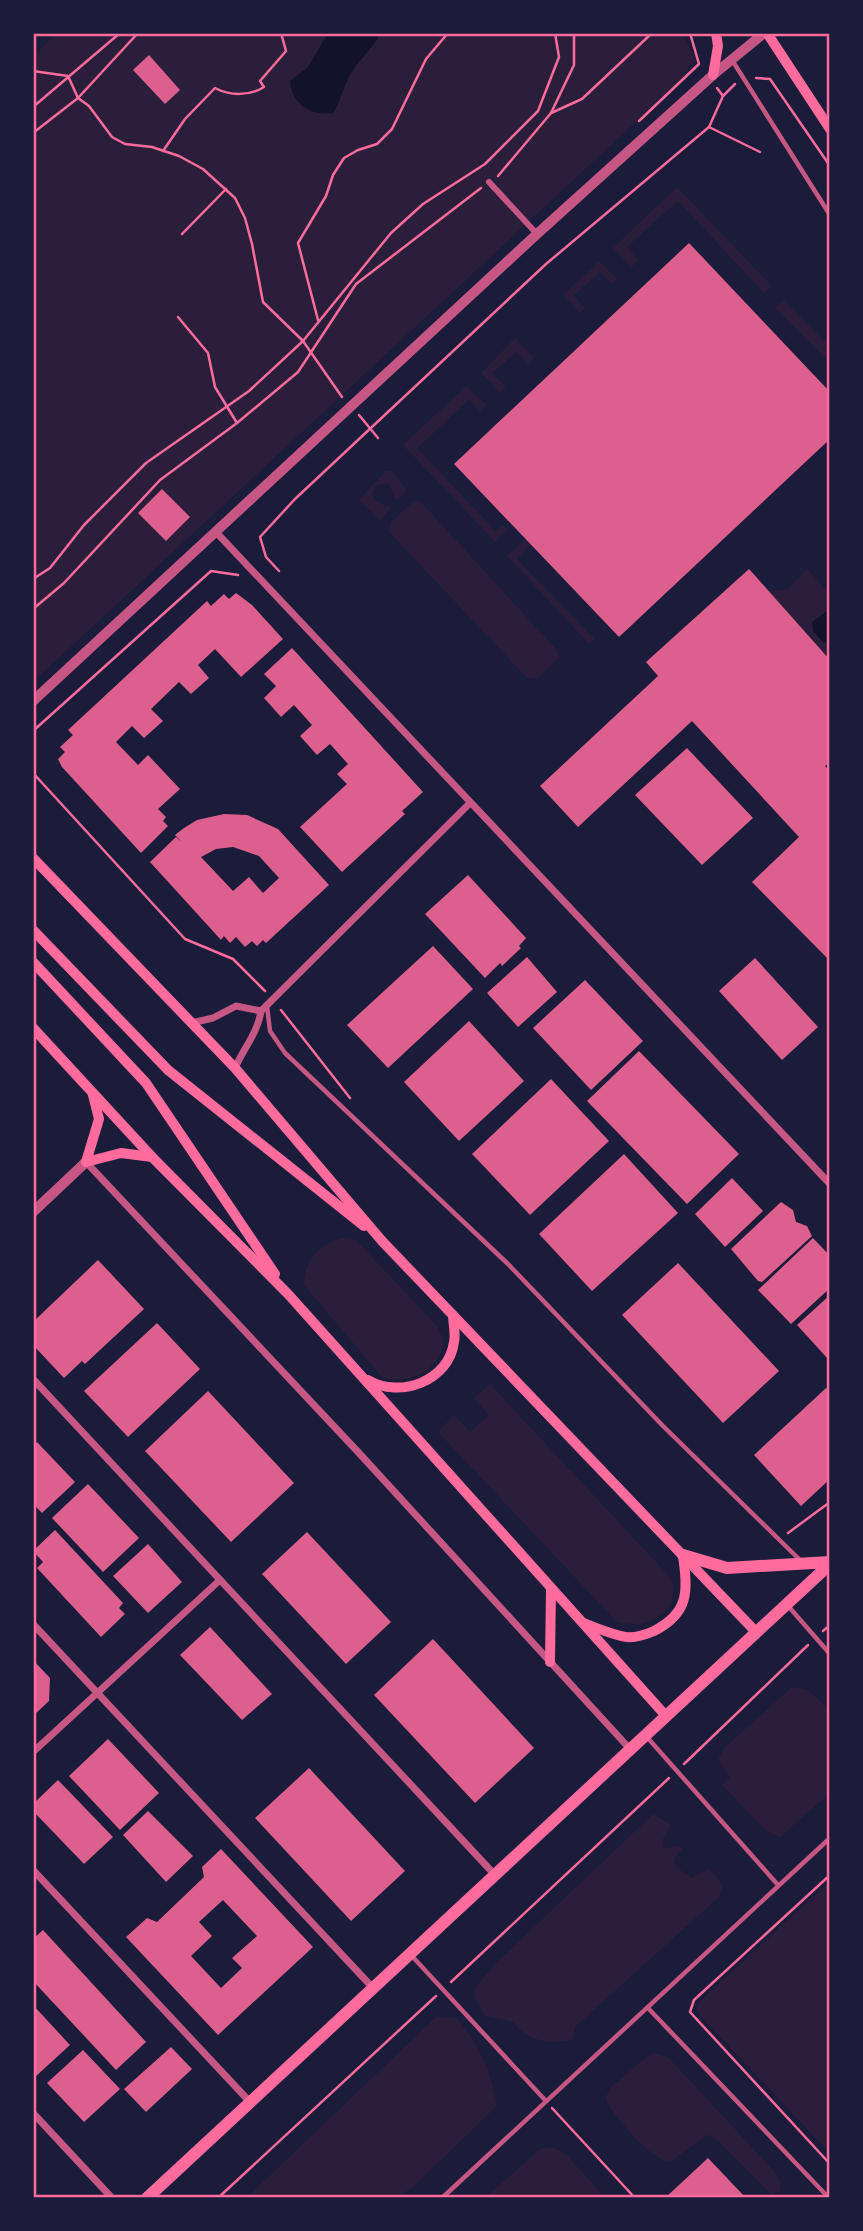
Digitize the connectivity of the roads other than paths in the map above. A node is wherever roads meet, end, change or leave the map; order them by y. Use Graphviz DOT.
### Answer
graph roads {
  1 [pos="716,33"];
  2 [pos="766,33"];
  3 [pos="732,59"];
  4 [pos="711,76"];
  5 [pos="830,129"];
  6 [pos="489,182"];
  7 [pos="830,215"];
  8 [pos="537,234"];
  9 [pos="215,531"];
  10 [pos="33,701"];
  11 [pos="470,803"];
  12 [pos="36,863"];
  13 [pos="33,930"];
  14 [pos="33,962"];
  15 [pos="264,1008"];
  16 [pos="191,1023"];
  17 [pos="33,1028"];
  18 [pos="235,1068"];
  19 [pos="92,1092"];
  20 [pos="152,1157"];
  21 [pos="86,1163"];
  22 [pos="830,1184"];
  23 [pos="33,1212"];
  24 [pos="382,1241"];
  25 [pos="288,1294"];
  26 [pos="453,1315"];
  27 [pos="360,1374"];
  28 [pos="33,1379"];
  29 [pos="683,1555"];
  30 [pos="830,1563"];
  31 [pos="803,1564"];
  32 [pos="220,1580"];
  33 [pos="551,1588"];
  34 [pos="786,1604"];
  35 [pos="582,1622"];
  36 [pos="33,1624"];
  37 [pos="756,1632"];
  38 [pos="830,1654"];
  39 [pos="550,1662"];
  40 [pos="97,1693"];
  41 [pos="666,1716"];
  42 [pos="645,1735"];
  43 [pos="630,1749"];
  44 [pos="33,1752"];
  45 [pos="830,1838"];
  46 [pos="33,1870"];
  47 [pos="495,1875"];
  48 [pos="778,1885"];
  49 [pos="410,1954"];
  50 [pos="373,1988"];
  51 [pos="648,2008"];
  52 [pos="545,2101"];
  53 [pos="250,2102"];
  54 [pos="33,2113"];
  55 [pos="112,2198"];
  56 [pos="147,2198"];
  57 [pos="442,2198"];
  58 [pos="829,2198"];
  1 -- 4 [label="main road"];
  2 -- 3 [label="street"];
  2 -- 5 [label="main road"];
  3 -- 4 [label="street"];
  3 -- 7 [label="lane"];
  4 -- 8 [label="street"];
  6 -- 8 [label="street"];
  8 -- 9 [label="street"];
  9 -- 10 [label="street"];
  9 -- 11 [label="street"];
  11 -- 15 [label="street"];
  11 -- 22 [label="street"];
  12 -- 16 [label="main road"];
  13 -- 24 [label="main road"];
  14 -- 25 [label="main road"];
  15 -- 16 [label="street"];
  15 -- 18 [label="street"];
  15 -- 31 [label="lane"];
  16 -- 18 [label="main road"];
  17 -- 19 [label="main road"];
  18 -- 24 [label="main road"];
  19 -- 20 [label="main road"];
  19 -- 21 [label="main road"];
  20 -- 21 [label="main road"];
  20 -- 25 [label="main road"];
  21 -- 23 [label="street"];
  21 -- 39 [label="street"];
  24 -- 26 [label="main road"];
  25 -- 27 [label="main road"];
  26 -- 27 [label="main road"];
  26 -- 29 [label="main road"];
  27 -- 33 [label="main road"];
  28 -- 32 [label="street"];
  29 -- 31 [label="main road"];
  29 -- 35 [label="main road"];
  29 -- 37 [label="main road"];
  30 -- 31 [label="main road"];
  30 -- 34 [label="main road"];
  32 -- 40 [label="street"];
  32 -- 47 [label="street"];
  33 -- 35 [label="main road"];
  33 -- 39 [label="main road"];
  34 -- 37 [label="main road"];
  34 -- 38 [label="lane"];
  35 -- 41 [label="main road"];
  36 -- 40 [label="street"];
  37 -- 41 [label="main road"];
  39 -- 43 [label="street"];
  40 -- 44 [label="street"];
  40 -- 50 [label="street"];
  41 -- 42 [label="main road"];
  42 -- 43 [label="main road"];
  42 -- 48 [label="lane"];
  43 -- 47 [label="main road"];
  45 -- 48 [label="lane"];
  46 -- 53 [label="street"];
  47 -- 49 [label="main road"];
  48 -- 51 [label="lane"];
  49 -- 50 [label="main road"];
  49 -- 52 [label="lane"];
  50 -- 53 [label="main road"];
  51 -- 52 [label="lane"];
  51 -- 58 [label="lane"];
  52 -- 57 [label="lane"];
  53 -- 56 [label="main road"];
  54 -- 55 [label="street"];
}
